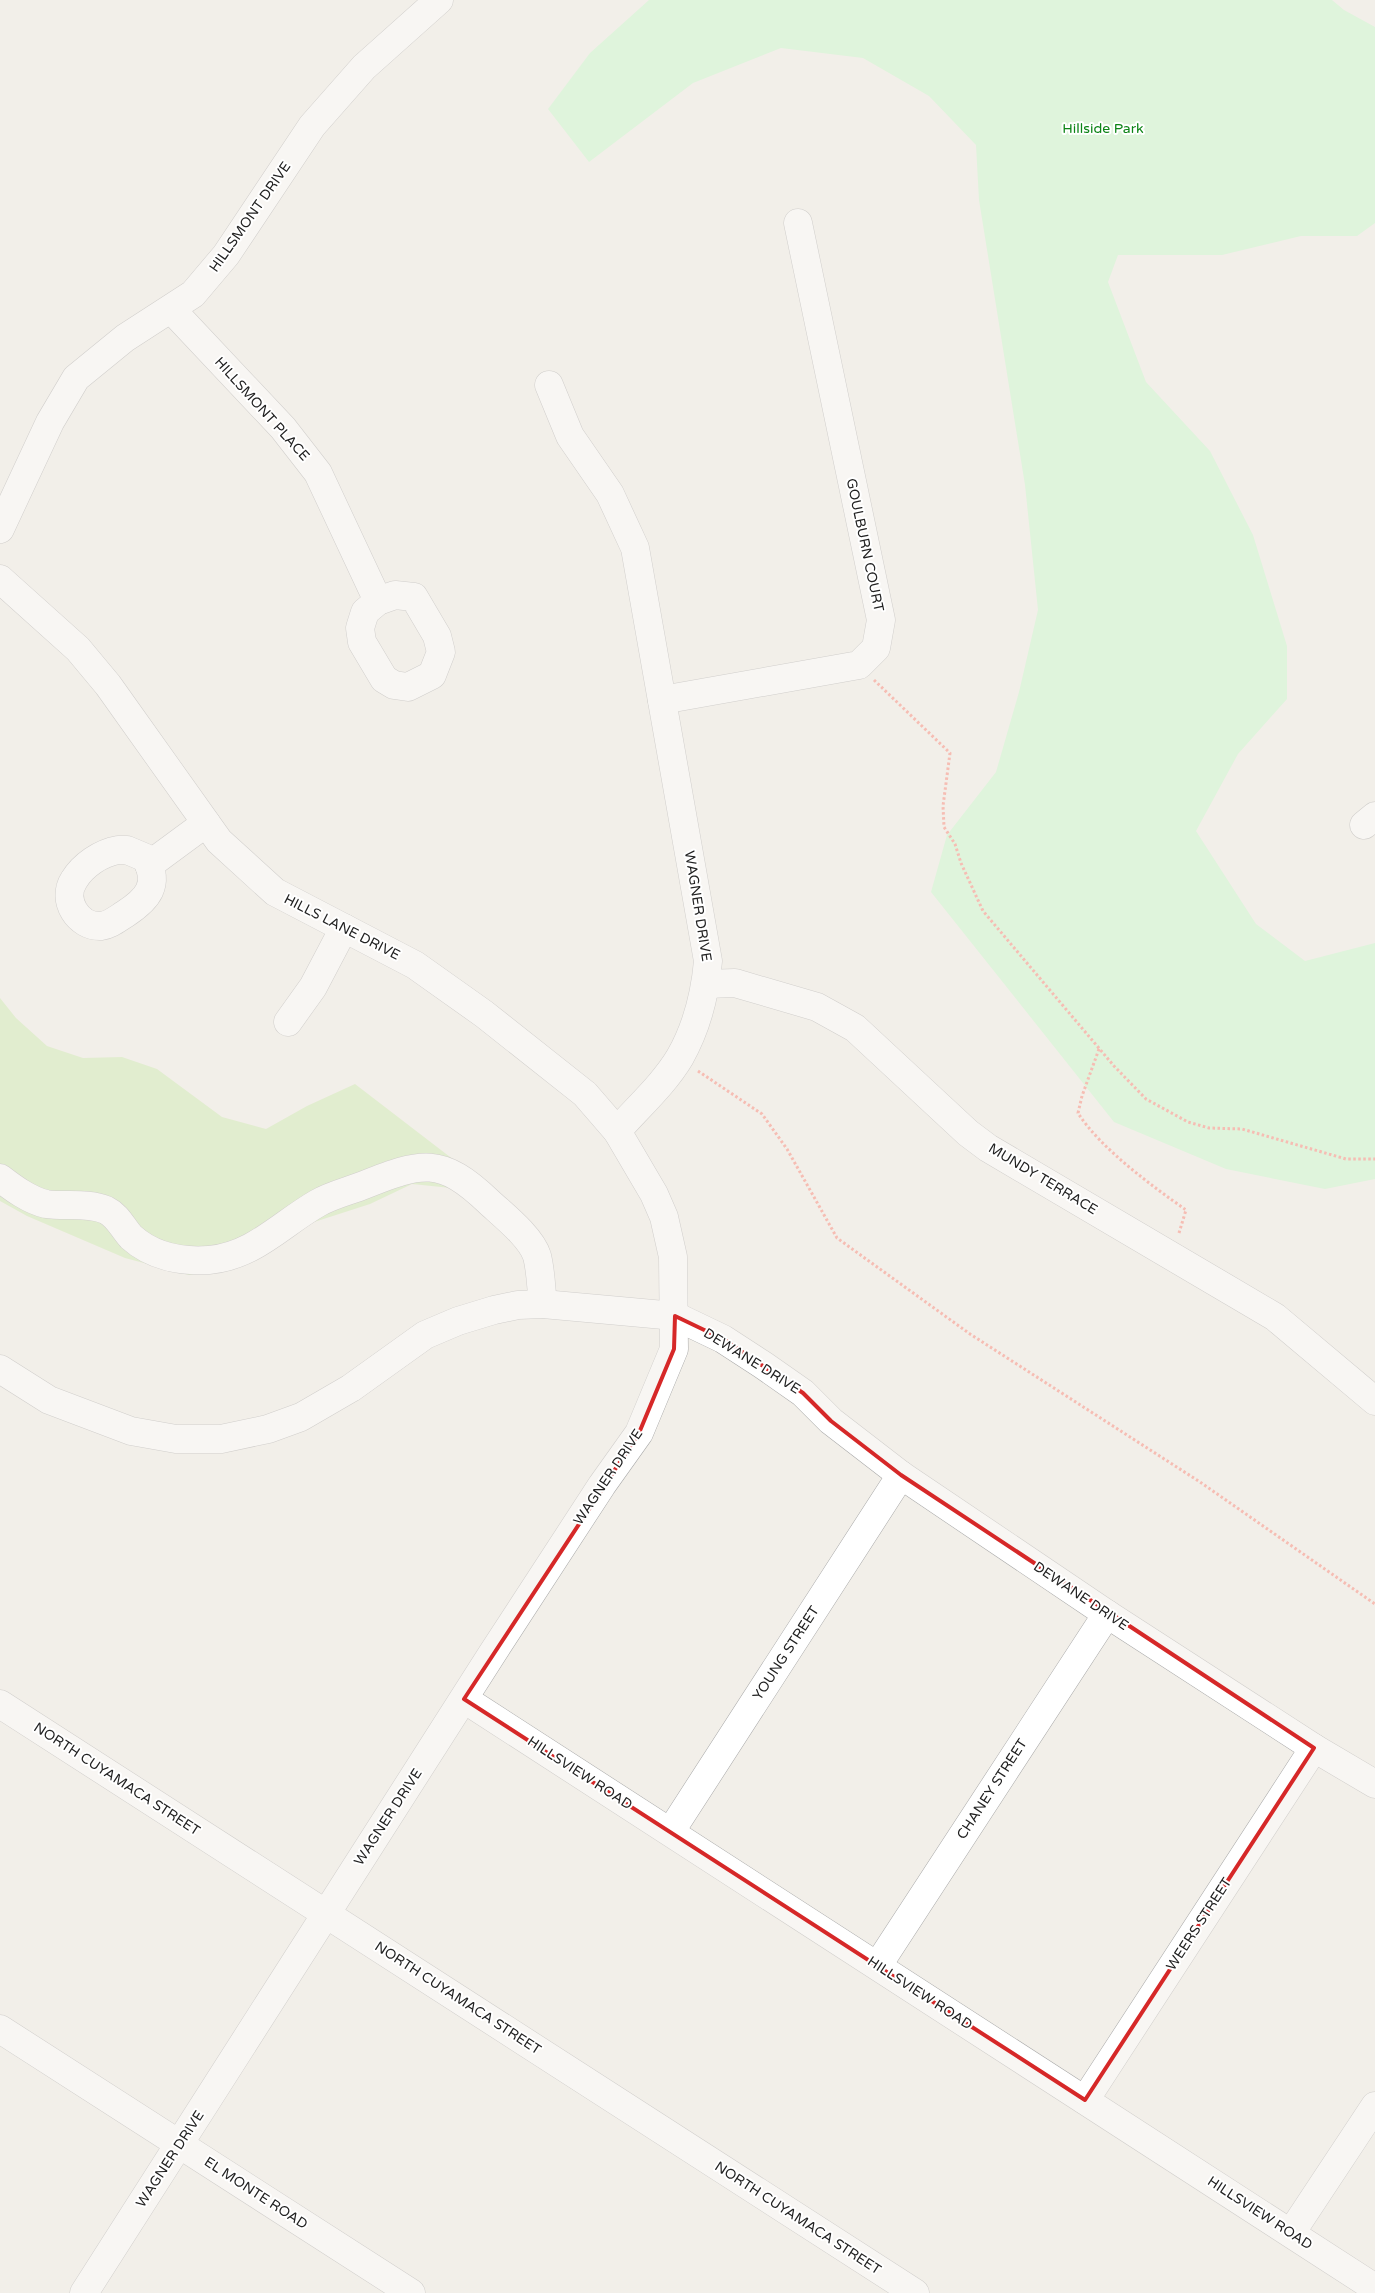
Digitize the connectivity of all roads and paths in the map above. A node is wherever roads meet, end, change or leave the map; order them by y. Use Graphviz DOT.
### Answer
graph roads {
  1 [pos="439,0"];
  2 [pos="798,223"];
  3 [pos="171,309"];
  4 [pos="548,384"];
  5 [pos="0,529"];
  6 [pos="0,579"];
  7 [pos="378,601"];
  8 [pos="859,666"];
  9 [pos="662,700"];
  10 [pos="206,823"];
  11 [pos="150,865"];
  12 [pos="344,928"];
  13 [pos="706,984"];
  14 [pos="288,1022"];
  15 [pos="1099,1049"];
  16 [pos="679,1058"];
  17 [pos="617,1131"];
  18 [pos="1375,1159"];
  19 [pos="0,1178"];
  20 [pos="1172,1256"];
  21 [pos="543,1304"];
  22 [pos="675,1316"];
  23 [pos="0,1369"];
  24 [pos="1374,1399"];
  25 [pos="901,1475"];
  26 [pos="1375,1604"];
  27 [pos="1107,1614"];
  28 [pos="464,1699"];
  29 [pos="0,1704"];
  30 [pos="1314,1748"];
  31 [pos="1375,1784"];
  32 [pos="671,1831"];
  33 [pos="326,1913"];
  34 [pos="878,1965"];
  35 [pos="0,2029"];
  36 [pos="1085,2100"];
  37 [pos="1375,2106"];
  38 [pos="180,2144"];
  39 [pos="1291,2233"];
  40 [pos="1375,2288"];
  41 [pos="84,2293"];
  42 [pos="411,2293"];
  43 [pos="915,2293"];
  1 -- 3 [label="street, HILLSMONT DRIVE"];
  2 -- 8 [label="street, GOULBURN COURT"];
  3 -- 5 [label="street, HILLSMONT DRIVE"];
  3 -- 7 [label="street, HILLSMONT PLACE"];
  4 -- 9 [label="street, WAGNER DRIVE"];
  6 -- 10 [label="street, HILLS LANE DRIVE"];
  8 -- 9 [label="street"];
  8 -- 15 [label="path"];
  9 -- 13 [label="street, WAGNER DRIVE"];
  10 -- 11 [label="street"];
  10 -- 12 [label="street, HILLS LANE DRIVE"];
  12 -- 14 [label="street"];
  12 -- 17 [label="street, HILLS LANE DRIVE"];
  13 -- 16 [label="street, WAGNER DRIVE"];
  13 -- 20 [label="street, MUNDY TERRACE"];
  15 -- 18 [label="path"];
  15 -- 20 [label="path"];
  16 -- 17 [label="street, WAGNER DRIVE"];
  16 -- 26 [label="path"];
  17 -- 22 [label="street, WAGNER DRIVE"];
  19 -- 21 [label="street"];
  20 -- 24 [label="street, MUNDY TERRACE"];
  21 -- 22 [label="street, DEWANE DRIVE"];
  21 -- 23 [label="street, DEWANE DRIVE"];
  22 -- 25 [label="street, DEWANE DRIVE"];
  22 -- 28 [label="street, WAGNER DRIVE"];
  25 -- 27 [label="street, DEWANE DRIVE"];
  25 -- 32 [label="street, YOUNG STREET"];
  27 -- 30 [label="street, DEWANE DRIVE"];
  27 -- 34 [label="street, CHANEY STREET"];
  28 -- 32 [label="street, HILLSVIEW ROAD"];
  28 -- 33 [label="street, WAGNER DRIVE"];
  29 -- 33 [label="street, NORTH CUYAMACA STREET"];
  30 -- 31 [label="street, DEWANE DRIVE"];
  30 -- 36 [label="street, WEERS STREET"];
  32 -- 34 [label="street, HILLSVIEW ROAD"];
  33 -- 38 [label="street, WAGNER DRIVE"];
  33 -- 43 [label="street, NORTH CUYAMACA STREET"];
  34 -- 36 [label="street, HILLSVIEW ROAD"];
  35 -- 38 [label="street, EL MONTE ROAD"];
  36 -- 39 [label="street, HILLSVIEW ROAD"];
  37 -- 39 [label="street"];
  38 -- 41 [label="street, WAGNER DRIVE"];
  38 -- 42 [label="street, EL MONTE ROAD"];
  39 -- 40 [label="street, HILLSVIEW ROAD"];
}
